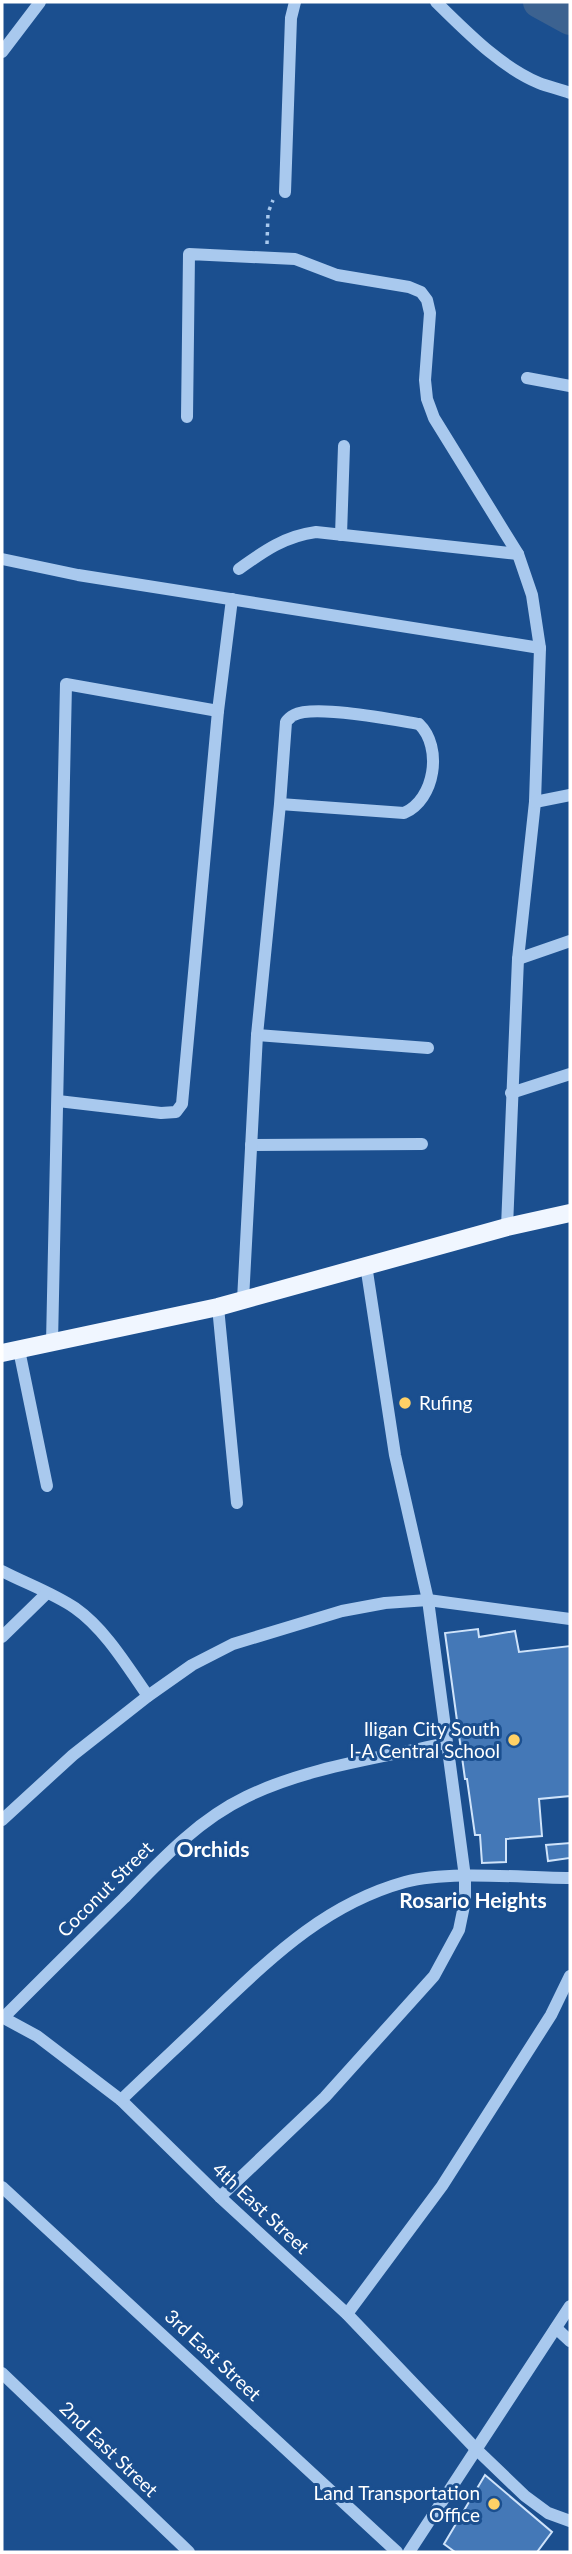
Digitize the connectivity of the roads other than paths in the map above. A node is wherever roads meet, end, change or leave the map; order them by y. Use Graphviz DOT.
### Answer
graph roads {
  1 [pos="40,2"];
  2 [pos="295,2"];
  3 [pos="436,2"];
  4 [pos="2,52"];
  5 [pos="570,93"];
  6 [pos="285,192"];
  7 [pos="527,378"];
  8 [pos="570,386"];
  9 [pos="187,417"];
  10 [pos="344,446"];
  11 [pos="341,535"];
  12 [pos="518,554"];
  13 [pos="2,559"];
  14 [pos="239,569"];
  15 [pos="232,599"];
  16 [pos="540,648"];
  17 [pos="218,711"];
  18 [pos="570,795"];
  19 [pos="535,802"];
  20 [pos="280,804"];
  21 [pos="570,942"];
  22 [pos="519,958"];
  23 [pos="257,1035"];
  24 [pos="428,1048"];
  25 [pos="570,1074"];
  26 [pos="511,1093"];
  27 [pos="58,1101"];
  28 [pos="422,1144"];
  29 [pos="251,1145"];
  30 [pos="570,1213"];
  31 [pos="507,1227"];
  32 [pos="366,1265"];
  33 [pos="243,1300"];
  34 [pos="218,1307"];
  35 [pos="52,1343"];
  36 [pos="10,1351"];
  37 [pos="47,1486"];
  38 [pos="237,1503"];
  39 [pos="2,1571"];
  40 [pos="46,1594"];
  41 [pos="428,1600"];
  42 [pos="570,1619"];
  43 [pos="2,1637"];
  44 [pos="148,1696"];
  45 [pos="446,1743"];
  46 [pos="2,1820"];
  47 [pos="465,1877"];
  48 [pos="570,1878"];
  49 [pos="570,1976"];
  50 [pos="2,2017"];
  51 [pos="121,2100"];
  52 [pos="2,2187"];
  53 [pos="220,2197"];
  54 [pos="570,2306"];
  55 [pos="347,2315"];
  56 [pos="556,2328"];
  57 [pos="570,2341"];
  58 [pos="2,2373"];
  59 [pos="476,2449"];
  60 [pos="570,2521"];
  61 [pos="189,2552"];
  62 [pos="397,2552"];
  63 [pos="409,2552"];
  1 -- 4 [label="street"];
  2 -- 6 [label="street"];
  3 -- 5 [label="street"];
  7 -- 8 [label="street"];
  9 -- 12 [label="street"];
  10 -- 11 [label="street"];
  11 -- 12 [label="street"];
  11 -- 14 [label="street"];
  12 -- 16 [label="street"];
  13 -- 15 [label="street"];
  15 -- 16 [label="street"];
  15 -- 17 [label="street"];
  16 -- 19 [label="street"];
  17 -- 27 [label="street"];
  17 -- 27 [label="street"];
  18 -- 19 [label="street"];
  19 -- 22 [label="street"];
  20 -- 20 [label="street"];
  20 -- 23 [label="street"];
  21 -- 22 [label="street"];
  22 -- 26 [label="street"];
  23 -- 24 [label="street"];
  23 -- 29 [label="street"];
  25 -- 26 [label="street"];
  26 -- 31 [label="street"];
  27 -- 35 [label="street"];
  28 -- 29 [label="street"];
  29 -- 33 [label="street"];
  30 -- 31 [label="main road"];
  31 -- 32 [label="main road"];
  32 -- 33 [label="main road"];
  32 -- 41 [label="street"];
  33 -- 34 [label="main road"];
  34 -- 35 [label="main road"];
  34 -- 38 [label="street"];
  35 -- 36 [label="main road"];
  36 -- 37 [label="street"];
  39 -- 40 [label="street"];
  40 -- 43 [label="street"];
  40 -- 44 [label="street"];
  41 -- 42 [label="street"];
  41 -- 44 [label="street"];
  41 -- 45 [label="street"];
  44 -- 46 [label="street"];
  45 -- 47 [label="street"];
  45 -- 50 [label="street, Coconut Street"];
  47 -- 48 [label="street"];
  47 -- 51 [label="street"];
  47 -- 53 [label="street"];
  49 -- 55 [label="street"];
  50 -- 51 [label="street, 4th East Street"];
  51 -- 53 [label="street, 4th East Street"];
  52 -- 62 [label="street, 3rd East Street"];
  53 -- 55 [label="street, 4th East Street"];
  54 -- 56 [label="street"];
  55 -- 59 [label="street, 4th East Street"];
  56 -- 57 [label="street"];
  56 -- 59 [label="street"];
  58 -- 61 [label="street, 2nd East Street"];
  59 -- 60 [label="street, 4th East Street"];
  59 -- 63 [label="street"];
}
